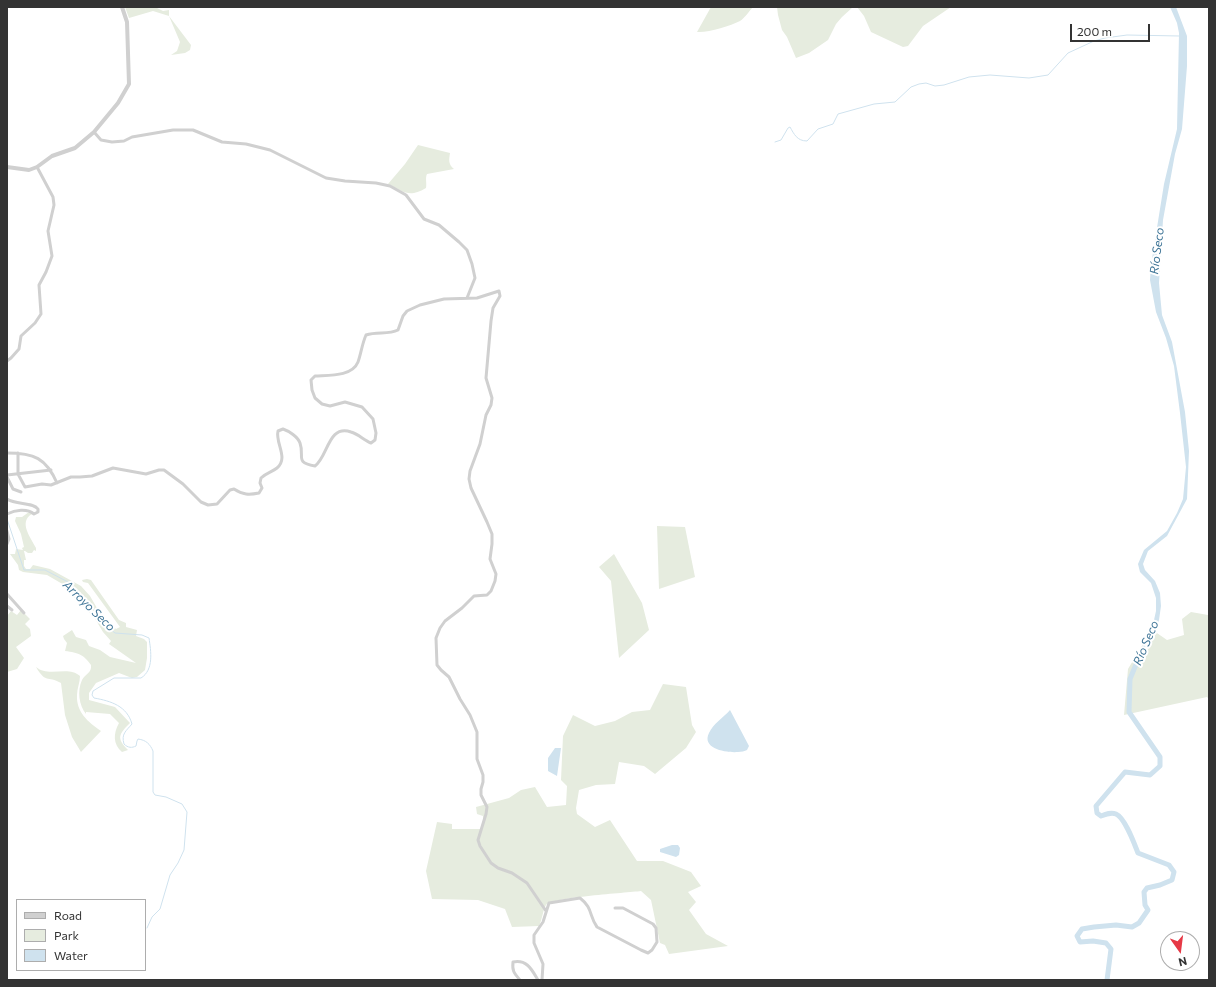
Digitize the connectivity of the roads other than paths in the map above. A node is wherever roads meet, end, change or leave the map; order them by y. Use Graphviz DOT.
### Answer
graph roads {
  1 [pos="122,7"];
  2 [pos="94,132"];
  3 [pos="7,167"];
  4 [pos="37,167"];
  5 [pos="467,298"];
  6 [pos="7,361"];
  7 [pos="18,453"];
  8 [pos="7,454"];
  9 [pos="51,470"];
  10 [pos="18,474"];
  11 [pos="7,476"];
  12 [pos="57,483"];
  13 [pos="21,492"];
  14 [pos="7,499"];
  15 [pos="7,514"];
  16 [pos="7,531"];
  17 [pos="7,544"];
  18 [pos="7,594"];
  19 [pos="7,606"];
  20 [pos="12,610"];
  21 [pos="24,613"];
  22 [pos="615,908"];
  23 [pos="546,911"];
  24 [pos="520,980"];
  25 [pos="538,980"];
  26 [pos="542,980"];
  1 -- 2 [label="street"];
  2 -- 4 [label="street"];
  2 -- 5 [label="street"];
  3 -- 4 [label="street"];
  4 -- 6 [label="street"];
  5 -- 12 [label="street"];
  5 -- 23 [label="street"];
  7 -- 8 [label="street"];
  7 -- 9 [label="street"];
  7 -- 10 [label="street"];
  9 -- 10 [label="street"];
  9 -- 12 [label="street"];
  10 -- 11 [label="street"];
  10 -- 12 [label="street"];
  11 -- 13 [label="street"];
  14 -- 15 [label="street"];
  16 -- 17 [label="street"];
  18 -- 21 [label="street"];
  19 -- 20 [label="street"];
  22 -- 23 [label="street"];
  23 -- 26 [label="street"];
  24 -- 25 [label="street"];
}
